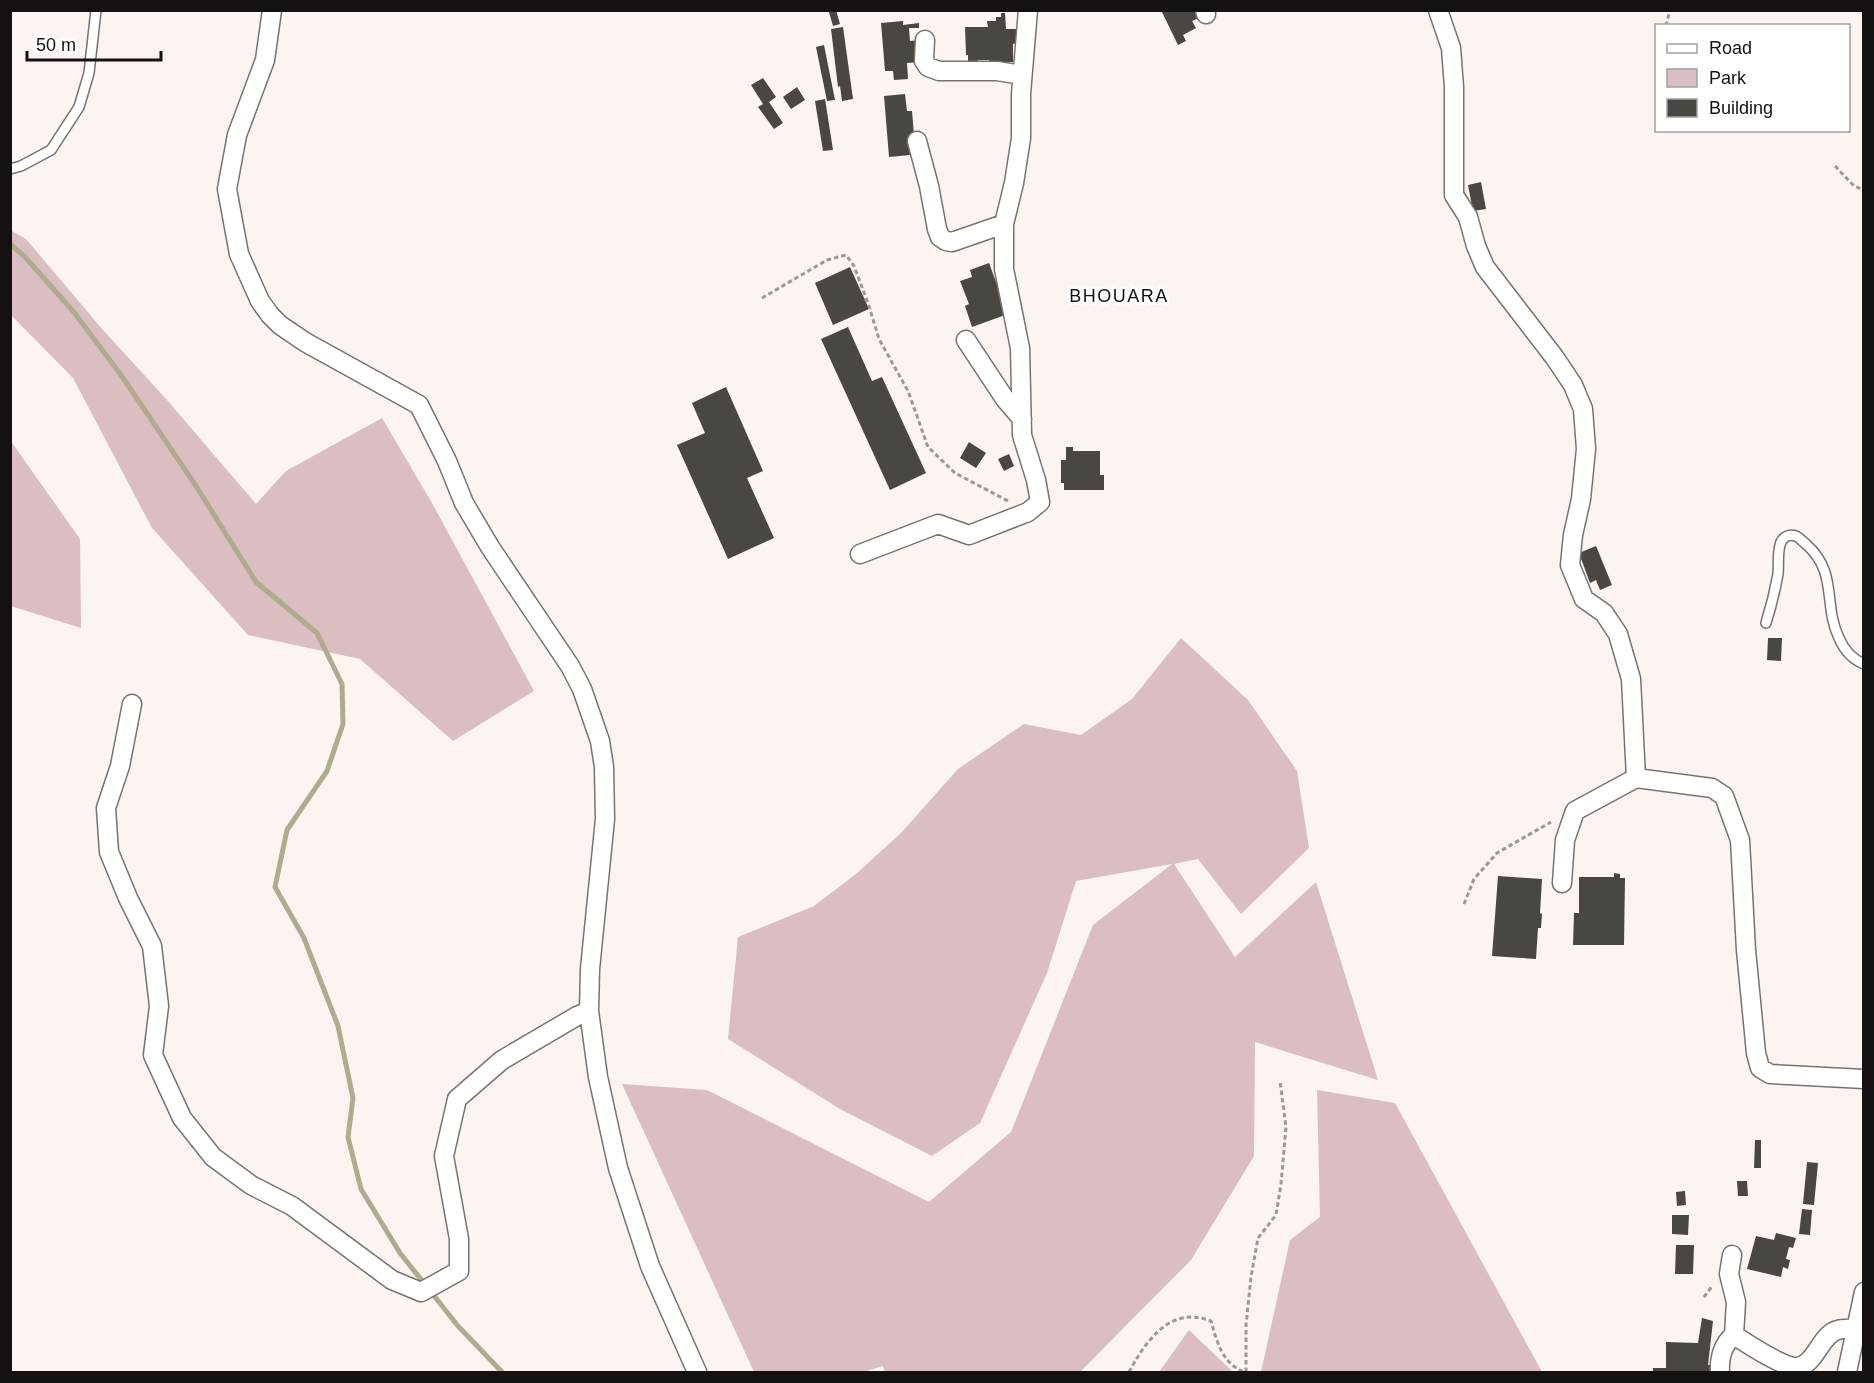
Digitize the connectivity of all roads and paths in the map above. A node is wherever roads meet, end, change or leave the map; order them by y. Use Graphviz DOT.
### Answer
graph roads {
  1 [pos="96,10"];
  2 [pos="272,10"];
  3 [pos="1028,10"];
  4 [pos="1438,10"];
  5 [pos="925,40"];
  6 [pos="1023,75"];
  7 [pos="917,141"];
  8 [pos="1835,166"];
  9 [pos="10,169"];
  10 [pos="1863,190"];
  11 [pos="1004,224"];
  12 [pos="762,298"];
  13 [pos="966,340"];
  14 [pos="1022,419"];
  15 [pos="1028,512"];
  16 [pos="860,554"];
  17 [pos="1766,623"];
  18 [pos="1863,664"];
  19 [pos="132,704"];
  20 [pos="1636,778"];
  21 [pos="1575,811"];
  22 [pos="1562,883"];
  23 [pos="1464,904"];
  24 [pos="589,1011"];
  25 [pos="1863,1079"];
  26 [pos="1280,1081"];
  27 [pos="1731,1255"];
  28 [pos="1863,1292"];
  29 [pos="1857,1329"];
  30 [pos="1734,1335"];
  31 [pos="697,1372"];
  32 [pos="1129,1372"];
  33 [pos="1245,1372"];
  34 [pos="1720,1372"];
  35 [pos="1847,1372"];
  1 -- 9 [label="lane"];
  2 -- 24 [label="street"];
  3 -- 6 [label="street"];
  4 -- 20 [label="street"];
  5 -- 6 [label="street"];
  6 -- 11 [label="street"];
  7 -- 11 [label="street"];
  8 -- 10 [label="path"];
  11 -- 14 [label="street"];
  12 -- 15 [label="path"];
  13 -- 14 [label="street"];
  14 -- 15 [label="street"];
  15 -- 16 [label="street"];
  17 -- 18 [label="lane"];
  19 -- 24 [label="street"];
  20 -- 21 [label="street"];
  20 -- 25 [label="street"];
  21 -- 22 [label="street"];
  21 -- 23 [label="path"];
  24 -- 31 [label="street"];
  26 -- 33 [label="path"];
  27 -- 30 [label="street"];
  28 -- 29 [label="street"];
  29 -- 30 [label="street"];
  29 -- 35 [label="street"];
  30 -- 34 [label="street"];
  32 -- 33 [label="path"];
}
